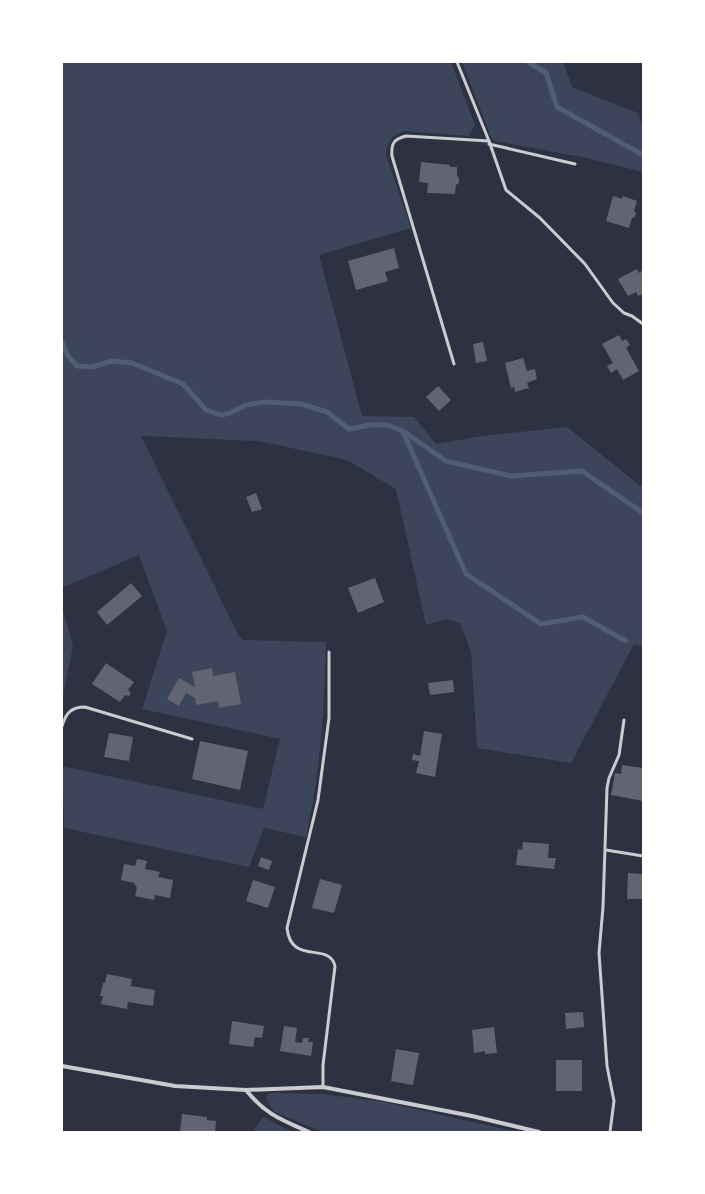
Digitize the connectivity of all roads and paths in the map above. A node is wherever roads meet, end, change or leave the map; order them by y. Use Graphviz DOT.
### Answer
graph roads {
  1 [pos="457,62"];
  2 [pos="489,143"];
  3 [pos="575,164"];
  4 [pos="643,324"];
  5 [pos="454,364"];
  6 [pos="329,652"];
  7 [pos="624,720"];
  8 [pos="62,726"];
  9 [pos="192,739"];
  10 [pos="606,850"];
  11 [pos="643,856"];
  12 [pos="62,1066"];
  13 [pos="323,1087"];
  14 [pos="246,1090"];
  15 [pos="309,1132"];
  16 [pos="539,1132"];
  17 [pos="610,1132"];
  1 -- 2 [label="lane"];
  2 -- 3 [label="lane"];
  2 -- 4 [label="lane"];
  2 -- 5 [label="lane"];
  6 -- 13 [label="lane"];
  7 -- 10 [label="lane"];
  8 -- 9 [label="lane"];
  10 -- 11 [label="lane"];
  10 -- 17 [label="lane"];
  12 -- 14 [label="street"];
  13 -- 14 [label="street"];
  13 -- 16 [label="street"];
  14 -- 15 [label="street"];
}
